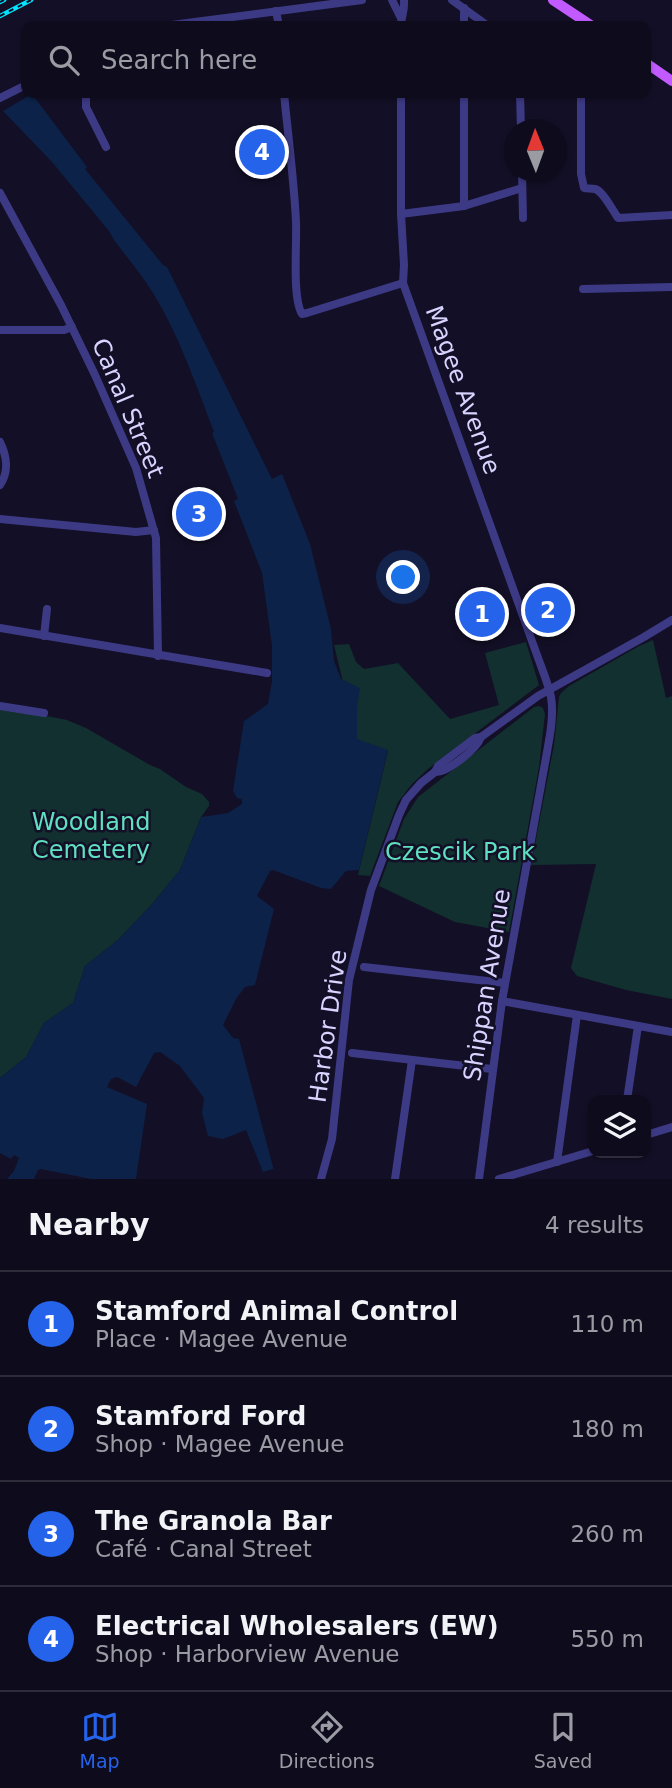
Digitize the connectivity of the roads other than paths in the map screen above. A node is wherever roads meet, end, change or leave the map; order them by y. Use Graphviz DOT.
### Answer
graph roads {
  1 [pos="362,0"];
  2 [pos="392,0"];
  3 [pos="404,0"];
  4 [pos="452,0"];
  5 [pos="554,0"];
  6 [pos="305,4"];
  7 [pos="464,8"];
  8 [pos="276,11"];
  9 [pos="201,21"];
  10 [pos="278,21"];
  11 [pos="401,21"];
  12 [pos="401,21"];
  13 [pos="464,21"];
  14 [pos="481,21"];
  15 [pos="580,21"];
  16 [pos="651,66"];
  17 [pos="672,81"];
  18 [pos="21,88"];
  19 [pos="86,98"];
  20 [pos="284,98"];
  21 [pos="401,98"];
  22 [pos="464,98"];
  23 [pos="520,98"];
  24 [pos="581,98"];
  25 [pos="0,99"];
  26 [pos="521,119"];
  27 [pos="106,147"];
  28 [pos="522,182"];
  29 [pos="522,188"];
  30 [pos="0,193"];
  31 [pos="464,206"];
  32 [pos="401,214"];
  33 [pos="672,215"];
  34 [pos="523,218"];
  35 [pos="403,283"];
  36 [pos="672,287"];
  37 [pos="583,289"];
  38 [pos="72,327"];
  39 [pos="0,330"];
  40 [pos="0,442"];
  41 [pos="0,485"];
  42 [pos="0,519"];
  43 [pos="154,530"];
  44 [pos="47,609"];
  45 [pos="672,620"];
  46 [pos="0,628"];
  47 [pos="44,636"];
  48 [pos="158,656"];
  49 [pos="267,673"];
  50 [pos="549,690"];
  51 [pos="0,706"];
  52 [pos="44,713"];
  53 [pos="364,967"];
  54 [pos="505,982"];
  55 [pos="502,1001"];
  56 [pos="577,1015"];
  57 [pos="638,1026"];
  58 [pos="672,1032"];
  59 [pos="352,1053"];
  60 [pos="412,1059"];
  61 [pos="492,1069"];
  62 [pos="628,1095"];
  63 [pos="672,1127"];
  64 [pos="651,1133"];
  65 [pos="588,1153"];
  66 [pos="557,1162"];
  67 [pos="321,1179"];
  68 [pos="395,1179"];
  69 [pos="479,1179"];
  70 [pos="499,1179"];
  1 -- 6 [label="street"];
  2 -- 11 [label="street"];
  3 -- 12 [label="street"];
  4 -- 7 [label="street"];
  5 -- 15 [label="main road"];
  6 -- 8 [label="street"];
  7 -- 13 [label="street"];
  7 -- 14 [label="street"];
  8 -- 9 [label="street"];
  8 -- 10 [label="street"];
  16 -- 17 [label="main road"];
  18 -- 25 [label="street"];
  19 -- 27 [label="street"];
  20 -- 35 [label="street"];
  21 -- 32 [label="street, Magee Avenue"];
  22 -- 31 [label="street"];
  23 -- 26 [label="street"];
  24 -- 33 [label="street"];
  28 -- 29 [label="street"];
  29 -- 31 [label="street"];
  29 -- 34 [label="street"];
  30 -- 38 [label="street, Canal Street"];
  31 -- 32 [label="street"];
  32 -- 35 [label="street, Magee Avenue"];
  35 -- 50 [label="street, Magee Avenue"];
  36 -- 37 [label="street"];
  38 -- 39 [label="street"];
  38 -- 43 [label="street, Canal Street"];
  40 -- 41 [label="street"];
  42 -- 43 [label="street"];
  43 -- 48 [label="street, Canal Street"];
  44 -- 47 [label="street"];
  45 -- 50 [label="street"];
  46 -- 47 [label="street"];
  47 -- 48 [label="street"];
  48 -- 49 [label="street"];
  50 -- 54 [label="street, Shippan Avenue"];
  50 -- 67 [label="street, Harbor Drive"];
  51 -- 52 [label="street"];
  53 -- 54 [label="street"];
  54 -- 55 [label="street, Shippan Avenue"];
  55 -- 56 [label="street"];
  55 -- 61 [label="street, Shippan Avenue"];
  56 -- 57 [label="street"];
  56 -- 66 [label="street"];
  57 -- 58 [label="street"];
  57 -- 62 [label="street"];
  59 -- 60 [label="street"];
  60 -- 61 [label="street"];
  60 -- 68 [label="street"];
  61 -- 69 [label="street, Shippan Avenue"];
  63 -- 64 [label="street"];
  65 -- 66 [label="street"];
  66 -- 70 [label="street"];
}
